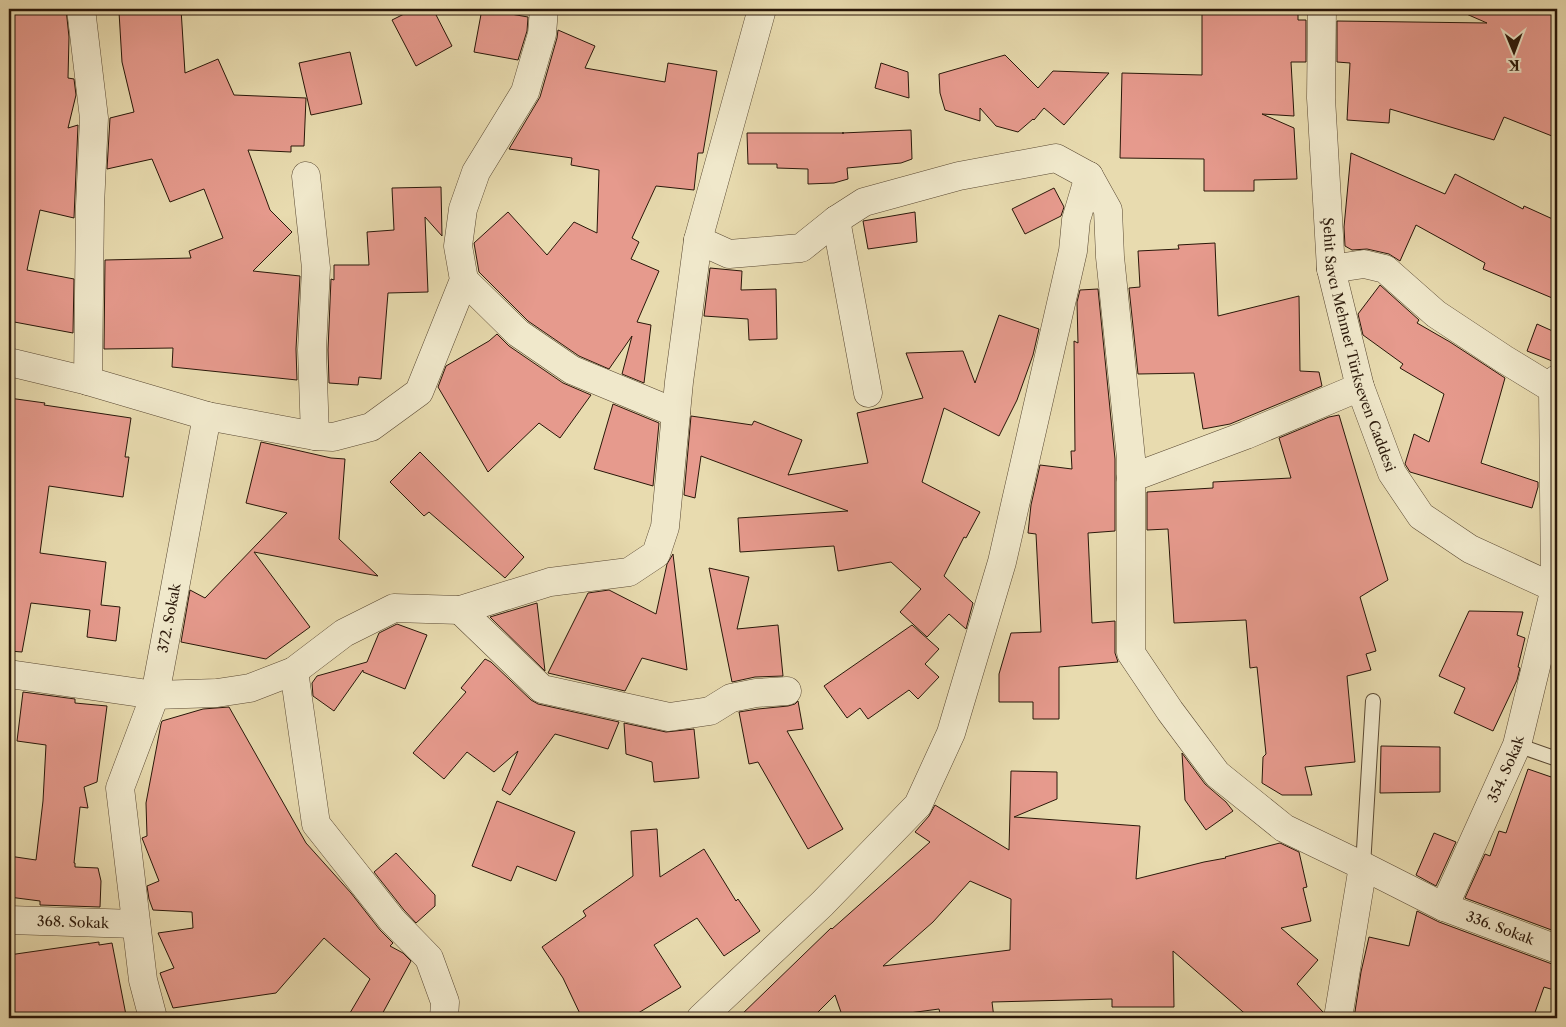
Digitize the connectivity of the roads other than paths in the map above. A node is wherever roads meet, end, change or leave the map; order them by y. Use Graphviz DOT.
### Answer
graph roads {
  1 [pos="81,9"];
  2 [pos="544,9"];
  3 [pos="762,9"];
  4 [pos="1322,9"];
  5 [pos="306,176"];
  6 [pos="1089,176"];
  7 [pos="836,220"];
  8 [pos="698,240"];
  9 [pos="1331,269"];
  10 [pos="464,280"];
  11 [pos="9,362"];
  12 [pos="88,381"];
  13 [pos="1555,384"];
  14 [pos="1360,387"];
  15 [pos="868,393"];
  16 [pos="676,413"];
  17 [pos="207,416"];
  18 [pos="315,436"];
  19 [pos="1131,478"];
  20 [pos="1556,589"];
  21 [pos="460,610"];
  22 [pos="294,671"];
  23 [pos="9,674"];
  24 [pos="787,691"];
  25 [pos="155,695"];
  26 [pos="1373,701"];
  27 [pos="1517,745"];
  28 [pos="1557,760"];
  29 [pos="1363,866"];
  30 [pos="1444,907"];
  31 [pos="9,920"];
  32 [pos="136,924"];
  33 [pos="1557,949"];
  34 [pos="153,1018"];
  35 [pos="444,1018"];
  36 [pos="700,1018"];
  37 [pos="1338,1018"];
  1 -- 12 [label="street"];
  2 -- 10 [label="street"];
  3 -- 8 [label="street"];
  4 -- 9 [label="street, Şehit Savcı Mehmet Türkseven Caddesi"];
  5 -- 18 [label="street"];
  6 -- 7 [label="street"];
  6 -- 19 [label="street"];
  6 -- 36 [label="street"];
  7 -- 8 [label="street"];
  7 -- 15 [label="street"];
  8 -- 16 [label="street"];
  9 -- 13 [label="street"];
  9 -- 14 [label="street, Şehit Savcı Mehmet Türkseven Caddesi"];
  10 -- 16 [label="street"];
  10 -- 18 [label="street"];
  11 -- 12 [label="street"];
  12 -- 17 [label="street"];
  13 -- 20 [label="street, 354. Sokak"];
  14 -- 19 [label="street"];
  14 -- 20 [label="street, Şehit Savcı Mehmet Türkseven Caddesi"];
  16 -- 21 [label="street"];
  17 -- 18 [label="street"];
  17 -- 25 [label="street, 372. Sokak"];
  19 -- 29 [label="street"];
  20 -- 27 [label="street, 354. Sokak"];
  21 -- 22 [label="street"];
  21 -- 24 [label="street"];
  22 -- 25 [label="street"];
  22 -- 35 [label="street"];
  23 -- 25 [label="street"];
  25 -- 32 [label="street, 372. Sokak"];
  26 -- 29 [label="lane"];
  27 -- 28 [label="lane"];
  27 -- 30 [label="street, 354. Sokak"];
  29 -- 30 [label="street"];
  29 -- 37 [label="street"];
  30 -- 33 [label="street, 336. Sokak"];
  31 -- 32 [label="street, 368. Sokak"];
  32 -- 34 [label="street, 372. Sokak"];
}
